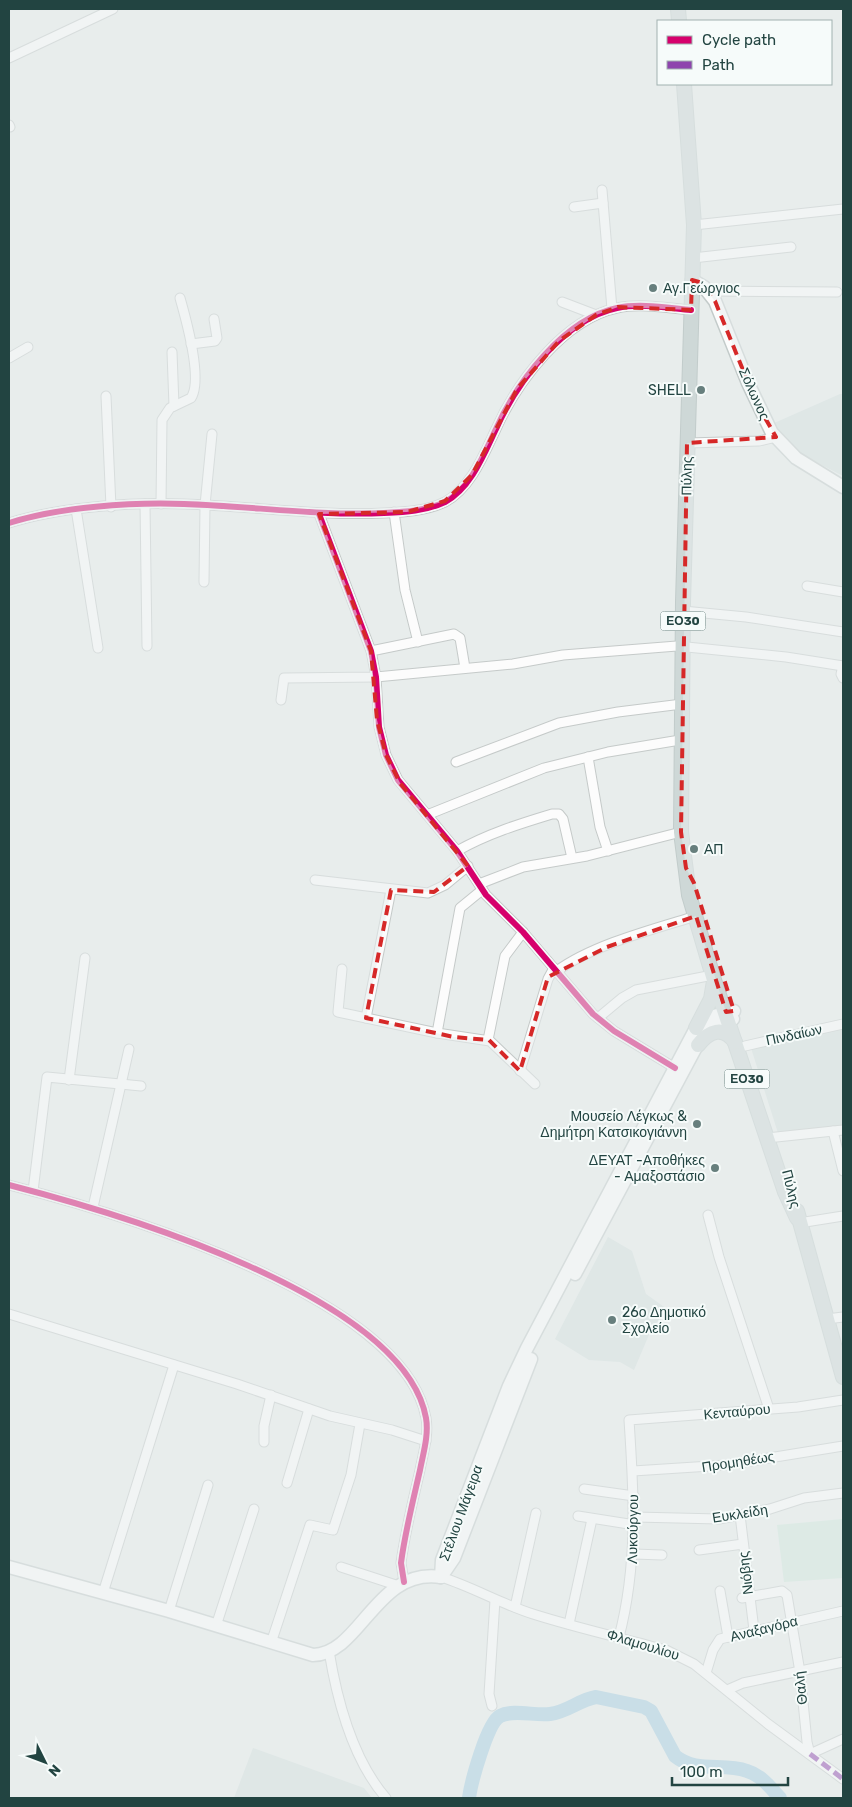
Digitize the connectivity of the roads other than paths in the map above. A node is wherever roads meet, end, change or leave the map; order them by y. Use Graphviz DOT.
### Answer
graph roads {
  1 [pos="113,9"];
  2 [pos="9,58"];
  3 [pos="684,85"];
  4 [pos="602,190"];
  5 [pos="604,203"];
  6 [pos="574,207"];
  7 [pos="843,209"];
  8 [pos="694,225"];
  9 [pos="790,247"];
  10 [pos="693,258"];
  11 [pos="692,280"];
  12 [pos="709,291"];
  13 [pos="837,292"];
  14 [pos="180,298"];
  15 [pos="562,302"];
  16 [pos="612,309"];
  17 [pos="691,310"];
  18 [pos="596,315"];
  19 [pos="214,319"];
  20 [pos="192,344"];
  21 [pos="28,347"];
  22 [pos="172,352"];
  23 [pos="9,358"];
  24 [pos="106,396"];
  25 [pos="174,406"];
  26 [pos="212,434"];
  27 [pos="776,437"];
  28 [pos="688,443"];
  29 [pos="843,488"];
  30 [pos="145,504"];
  31 [pos="161,504"];
  32 [pos="205,505"];
  33 [pos="111,507"];
  34 [pos="76,509"];
  35 [pos="394,512"];
  36 [pos="319,514"];
  37 [pos="9,523"];
  38 [pos="204,582"];
  39 [pos="807,586"];
  40 [pos="843,592"];
  41 [pos="683,610"];
  42 [pos="843,632"];
  43 [pos="418,642"];
  44 [pos="147,646"];
  45 [pos="683,647"];
  46 [pos="98,648"];
  47 [pos="371,651"];
  48 [pos="843,666"];
  49 [pos="465,668"];
  50 [pos="376,678"];
  51 [pos="843,678"];
  52 [pos="281,700"];
  53 [pos="682,704"];
  54 [pos="680,740"];
  55 [pos="588,756"];
  56 [pos="456,762"];
  57 [pos="427,815"];
  58 [pos="681,832"];
  59 [pos="457,851"];
  60 [pos="608,851"];
  61 [pos="572,858"];
  62 [pos="468,866"];
  63 [pos="686,868"];
  64 [pos="315,880"];
  65 [pos="481,887"];
  66 [pos="391,890"];
  67 [pos="696,916"];
  68 [pos="523,932"];
  69 [pos="85,958"];
  70 [pos="342,969"];
  71 [pos="555,969"];
  72 [pos="714,977"];
  73 [pos="731,1015"];
  74 [pos="366,1018"];
  75 [pos="598,1018"];
  76 [pos="840,1025"];
  77 [pos="696,1028"];
  78 [pos="437,1034"];
  79 [pos="488,1040"];
  80 [pos="740,1044"];
  81 [pos="698,1045"];
  82 [pos="129,1049"];
  83 [pos="675,1068"];
  84 [pos="520,1071"];
  85 [pos="70,1080"];
  86 [pos="121,1084"];
  87 [pos="535,1084"];
  88 [pos="141,1086"];
  89 [pos="843,1130"];
  90 [pos="834,1131"];
  91 [pos="771,1137"];
  92 [pos="843,1170"];
  93 [pos="9,1185"];
  94 [pos="33,1191"];
  95 [pos="93,1207"];
  96 [pos="708,1215"];
  97 [pos="843,1216"];
  98 [pos="798,1220"];
  99 [pos="9,1314"];
  100 [pos="843,1317"];
  101 [pos="827,1319"];
  102 [pos="841,1359"];
  103 [pos="174,1365"];
  104 [pos="843,1377"];
  105 [pos="271,1395"];
  106 [pos="843,1400"];
  107 [pos="309,1409"];
  108 [pos="769,1409"];
  109 [pos="629,1420"];
  110 [pos="360,1424"];
  111 [pos="426,1441"];
  112 [pos="264,1442"];
  113 [pos="843,1446"];
  114 [pos="633,1470"];
  115 [pos="288,1482"];
  116 [pos="208,1485"];
  117 [pos="584,1489"];
  118 [pos="843,1493"];
  119 [pos="634,1496"];
  120 [pos="254,1509"];
  121 [pos="536,1514"];
  122 [pos="740,1515"];
  123 [pos="578,1516"];
  124 [pos="592,1519"];
  125 [pos="635,1521"];
  126 [pos="743,1544"];
  127 [pos="700,1550"];
  128 [pos="634,1554"];
  129 [pos="662,1555"];
  130 [pos="9,1567"];
  131 [pos="341,1567"];
  132 [pos="441,1577"];
  133 [pos="401,1584"];
  134 [pos="720,1591"];
  135 [pos="103,1593"];
  136 [pos="745,1598"];
  137 [pos="495,1600"];
  138 [pos="515,1607"];
  139 [pos="843,1611"];
  140 [pos="169,1612"];
  141 [pos="792,1621"];
  142 [pos="569,1624"];
  143 [pos="216,1626"];
  144 [pos="754,1630"];
  145 [pos="619,1637"];
  146 [pos="728,1637"];
  147 [pos="272,1643"];
  148 [pos="329,1651"];
  149 [pos="843,1662"];
  150 [pos="800,1672"];
  151 [pos="706,1673"];
  152 [pos="727,1690"];
  153 [pos="492,1706"];
  154 [pos="843,1739"];
  155 [pos="810,1754"];
  156 [pos="843,1779"];
  157 [pos="386,1798"];
  1 -- 2 [label="street"];
  3 -- 8 [label="main road, Πύλης / ΕΟ30"];
  4 -- 5 [label="street"];
  5 -- 6 [label="street"];
  5 -- 16 [label="street"];
  7 -- 8 [label="street"];
  8 -- 10 [label="main road, Πύλης / ΕΟ30"];
  9 -- 10 [label="street"];
  10 -- 11 [label="main road, Πύλης / ΕΟ30"];
  11 -- 12 [label="main road"];
  11 -- 17 [label="main road, Πύλης / ΕΟ30"];
  12 -- 13 [label="street"];
  12 -- 27 [label="main road, Σόλωνος"];
  14 -- 20 [label="street"];
  15 -- 18 [label="street"];
  16 -- 17 [label="street"];
  16 -- 18 [label="street"];
  17 -- 28 [label="main road, Πύλης / ΕΟ30"];
  18 -- 35 [label="street"];
  19 -- 20 [label="street"];
  20 -- 25 [label="street"];
  21 -- 23 [label="street"];
  22 -- 25 [label="street"];
  24 -- 33 [label="street"];
  25 -- 31 [label="street"];
  26 -- 32 [label="street"];
  27 -- 28 [label="street"];
  27 -- 29 [label="main road, Σόλωνος"];
  28 -- 41 [label="main road, Πύλης / ΕΟ30"];
  30 -- 31 [label="street"];
  30 -- 33 [label="street"];
  30 -- 44 [label="street"];
  31 -- 32 [label="street"];
  32 -- 36 [label="street"];
  32 -- 38 [label="street"];
  33 -- 34 [label="street"];
  34 -- 37 [label="street"];
  34 -- 46 [label="street"];
  35 -- 36 [label="street"];
  35 -- 43 [label="street"];
  36 -- 47 [label="street"];
  39 -- 40 [label="street"];
  41 -- 42 [label="street"];
  41 -- 45 [label="main road, Πύλης / ΕΟ30"];
  43 -- 47 [label="street"];
  43 -- 49 [label="street"];
  45 -- 48 [label="street"];
  45 -- 49 [label="street"];
  45 -- 53 [label="main road, Πύλης / ΕΟ30"];
  47 -- 50 [label="street"];
  48 -- 51 [label="street"];
  49 -- 50 [label="street"];
  50 -- 52 [label="street"];
  50 -- 57 [label="street"];
  53 -- 54 [label="main road, Πύλης / ΕΟ30"];
  53 -- 56 [label="street"];
  54 -- 55 [label="street"];
  54 -- 58 [label="main road, Πύλης / ΕΟ30"];
  55 -- 57 [label="street"];
  55 -- 60 [label="street"];
  57 -- 59 [label="street"];
  58 -- 60 [label="street"];
  58 -- 63 [label="main road, Πύλης / ΕΟ30"];
  59 -- 61 [label="street"];
  59 -- 62 [label="street"];
  60 -- 61 [label="street"];
  61 -- 65 [label="street"];
  62 -- 65 [label="street"];
  62 -- 66 [label="street"];
  63 -- 67 [label="main road, Πύλης / ΕΟ30"];
  63 -- 73 [label="main road, Πύλης / ΕΟ30"];
  64 -- 66 [label="street"];
  65 -- 68 [label="street"];
  65 -- 78 [label="street"];
  66 -- 74 [label="street"];
  67 -- 71 [label="street"];
  67 -- 72 [label="main road, Πύλης / ΕΟ30"];
  68 -- 71 [label="street"];
  68 -- 79 [label="street"];
  69 -- 85 [label="street"];
  70 -- 74 [label="street"];
  71 -- 75 [label="street"];
  71 -- 84 [label="street"];
  72 -- 73 [label="main road, Πύλης / ΕΟ30"];
  72 -- 75 [label="street"];
  72 -- 77 [label="main road"];
  73 -- 77 [label="main road"];
  73 -- 80 [label="main road, Πύλης / ΕΟ30"];
  73 -- 81 [label="main road, Στέλιου Μάγειρα"];
  74 -- 78 [label="street"];
  75 -- 83 [label="street"];
  76 -- 80 [label="street, Πινδαίων"];
  77 -- 83 [label="main road, Στέλιου Μάγειρα"];
  78 -- 79 [label="street"];
  79 -- 84 [label="street"];
  80 -- 81 [label="main road"];
  80 -- 91 [label="main road, Πύλης / ΕΟ30"];
  81 -- 132 [label="main road, Στέλιου Μάγειρα"];
  82 -- 86 [label="street"];
  83 -- 132 [label="main road, Στέλιου Μάγειρα"];
  84 -- 87 [label="street"];
  85 -- 86 [label="street"];
  85 -- 94 [label="street"];
  86 -- 88 [label="street"];
  86 -- 95 [label="street"];
  89 -- 90 [label="street"];
  90 -- 91 [label="street"];
  90 -- 92 [label="street"];
  91 -- 98 [label="main road, Πύλης / ΕΟ30"];
  93 -- 94 [label="street"];
  94 -- 95 [label="street"];
  95 -- 111 [label="street"];
  96 -- 108 [label="street"];
  97 -- 98 [label="street"];
  98 -- 101 [label="main road, ΕΟ30"];
  99 -- 103 [label="street"];
  100 -- 101 [label="street"];
  101 -- 102 [label="main road, ΕΟ30"];
  102 -- 104 [label="main road, ΕΟ30"];
  103 -- 105 [label="street"];
  103 -- 135 [label="street"];
  105 -- 107 [label="street"];
  105 -- 112 [label="street"];
  106 -- 108 [label="street, Κενταύρου"];
  107 -- 110 [label="street"];
  107 -- 115 [label="street"];
  108 -- 109 [label="street, Κενταύρου"];
  109 -- 114 [label="street, Λυκούργου"];
  110 -- 111 [label="street"];
  110 -- 147 [label="street"];
  111 -- 133 [label="street"];
  113 -- 114 [label="street, Προμηθέως"];
  114 -- 119 [label="street, Λυκούργου"];
  116 -- 140 [label="street"];
  117 -- 119 [label="street"];
  118 -- 122 [label="street, Ευκλείδη"];
  119 -- 125 [label="street, Λυκούργου"];
  120 -- 143 [label="street"];
  121 -- 138 [label="street"];
  122 -- 125 [label="street, Ευκλείδη"];
  122 -- 126 [label="street, Νιόβης"];
  123 -- 124 [label="street, Ευκλείδη"];
  124 -- 125 [label="street, Ευκλείδη"];
  124 -- 142 [label="street"];
  125 -- 128 [label="street, Λυκούργου"];
  126 -- 127 [label="street"];
  126 -- 136 [label="street, Νιόβης"];
  128 -- 129 [label="street"];
  128 -- 145 [label="street, Λυκούργου"];
  130 -- 135 [label="main road"];
  131 -- 133 [label="street"];
  132 -- 133 [label="main road"];
  132 -- 137 [label="street, Φλαμουλίου"];
  133 -- 148 [label="main road"];
  134 -- 146 [label="street"];
  135 -- 140 [label="main road"];
  136 -- 141 [label="street, Θαλή"];
  136 -- 144 [label="street, Νιόβης"];
  137 -- 138 [label="street, Φλαμουλίου"];
  137 -- 153 [label="street"];
  138 -- 142 [label="street, Φλαμουλίου"];
  139 -- 141 [label="street, Αναξαγόρα"];
  140 -- 143 [label="main road"];
  141 -- 144 [label="street, Αναξαγόρα"];
  141 -- 150 [label="street, Θαλή"];
  142 -- 145 [label="street, Φλαμουλίου"];
  143 -- 147 [label="main road"];
  144 -- 146 [label="street, Αναξαγόρα"];
  145 -- 151 [label="street, Φλαμουλίου"];
  146 -- 151 [label="street, Αναξαγόρα"];
  147 -- 148 [label="main road"];
  148 -- 157 [label="street"];
  149 -- 150 [label="street"];
  150 -- 152 [label="street"];
  150 -- 155 [label="street, Θαλή"];
  151 -- 152 [label="street, Φλαμουλίου"];
  152 -- 155 [label="street, Φλαμουλίου"];
  154 -- 155 [label="street"];
  155 -- 156 [label="street, Φλαμουλίου"];
}
